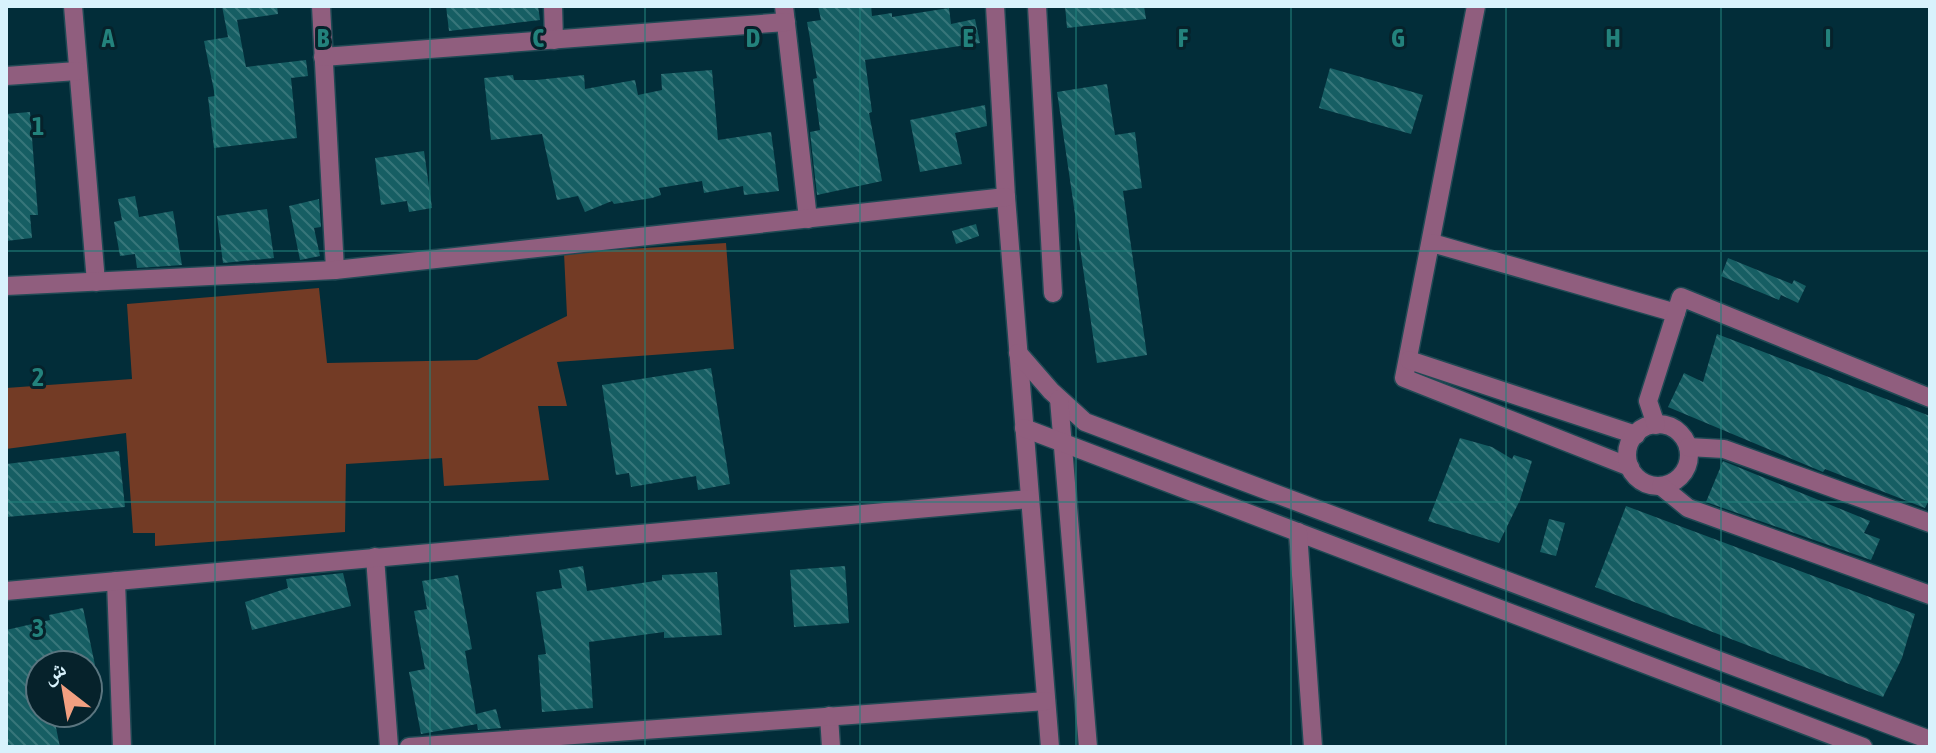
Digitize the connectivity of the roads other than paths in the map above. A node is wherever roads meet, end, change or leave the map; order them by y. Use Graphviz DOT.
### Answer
graph roads {
  1 [pos="73,6"];
  2 [pos="321,6"];
  3 [pos="553,6"];
  4 [pos="995,6"];
  5 [pos="1037,6"];
  6 [pos="1476,6"];
  7 [pos="785,14"];
  8 [pos="554,40"];
  9 [pos="323,57"];
  10 [pos="77,71"];
  11 [pos="6,76"];
  12 [pos="1006,197"];
  13 [pos="808,219"];
  14 [pos="1432,243"];
  15 [pos="335,270"];
  16 [pos="96,282"];
  17 [pos="6,286"];
  18 [pos="1053,293"];
  19 [pos="1676,313"];
  20 [pos="1018,353"];
  21 [pos="1406,369"];
  22 [pos="1930,398"];
  23 [pos="1059,399"];
  24 [pos="1656,425"];
  25 [pos="1024,428"];
  26 [pos="1636,435"];
  27 [pos="1063,443"];
  28 [pos="1688,447"];
  29 [pos="1630,467"];
  30 [pos="1661,486"];
  31 [pos="1029,499"];
  32 [pos="1930,523"];
  33 [pos="1298,532"];
  34 [pos="375,557"];
  35 [pos="116,581"];
  36 [pos="6,591"];
  37 [pos="1930,595"];
  38 [pos="1046,701"];
  39 [pos="829,716"];
  40 [pos="613,740"];
  41 [pos="1930,740"];
  42 [pos="122,747"];
  43 [pos="389,747"];
  44 [pos="409,747"];
  45 [pos="831,747"];
  46 [pos="1050,747"];
  47 [pos="1088,747"];
  48 [pos="1313,747"];
  49 [pos="1863,747"];
  1 -- 10 [label="street"];
  2 -- 9 [label="street"];
  3 -- 8 [label="street"];
  4 -- 12 [label="street"];
  5 -- 18 [label="street"];
  6 -- 14 [label="street"];
  7 -- 8 [label="street"];
  7 -- 13 [label="street"];
  8 -- 9 [label="street"];
  9 -- 15 [label="street"];
  10 -- 11 [label="street"];
  10 -- 16 [label="street"];
  12 -- 13 [label="street"];
  12 -- 20 [label="street"];
  13 -- 15 [label="street"];
  14 -- 19 [label="street"];
  14 -- 21 [label="street"];
  15 -- 16 [label="street"];
  16 -- 17 [label="street"];
  19 -- 22 [label="street"];
  19 -- 24 [label="street"];
  20 -- 23 [label="street"];
  20 -- 25 [label="street"];
  21 -- 26 [label="street"];
  21 -- 29 [label="street"];
  23 -- 27 [label="street"];
  23 -- 41 [label="street"];
  24 -- 26 [label="street"];
  24 -- 28 [label="street"];
  25 -- 27 [label="street"];
  25 -- 31 [label="street"];
  26 -- 29 [label="street"];
  27 -- 33 [label="street"];
  27 -- 47 [label="street"];
  28 -- 30 [label="street"];
  28 -- 32 [label="street"];
  29 -- 30 [label="street"];
  30 -- 37 [label="street"];
  31 -- 34 [label="street"];
  31 -- 38 [label="street"];
  33 -- 48 [label="street"];
  33 -- 49 [label="street"];
  34 -- 35 [label="street"];
  34 -- 43 [label="street"];
  35 -- 36 [label="street"];
  35 -- 42 [label="street"];
  38 -- 39 [label="street"];
  38 -- 46 [label="street"];
  39 -- 40 [label="street"];
  39 -- 45 [label="street"];
  40 -- 44 [label="street"];
}
